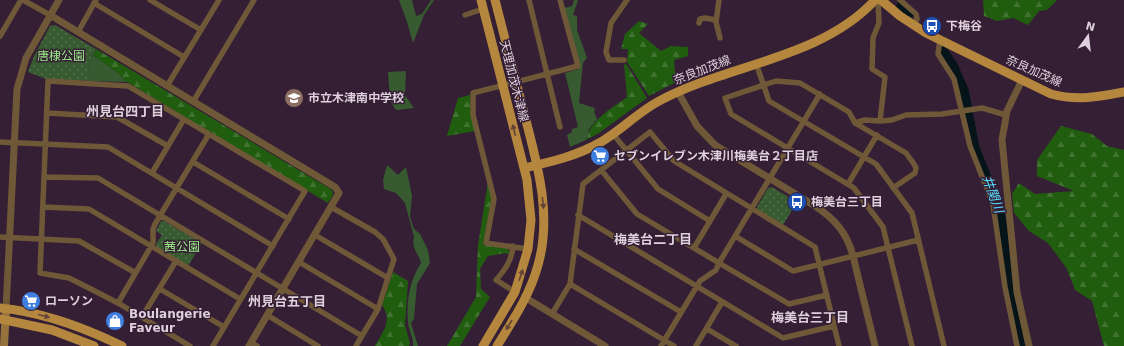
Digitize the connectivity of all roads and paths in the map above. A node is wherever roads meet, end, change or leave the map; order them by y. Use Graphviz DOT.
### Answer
graph roads {
  1 [pos="22,0"];
  2 [pos="59,0"];
  3 [pos="150,0"];
  4 [pos="211,0"];
  5 [pos="254,0"];
  6 [pos="494,0"];
  7 [pos="529,0"];
  8 [pos="560,0"];
  9 [pos="627,0"];
  10 [pos="719,0"];
  11 [pos="876,0"];
  12 [pos="881,0"];
  13 [pos="900,0"];
  14 [pos="95,2"];
  15 [pos="218,2"];
  16 [pos="482,5"];
  17 [pos="465,15"];
  18 [pos="50,16"];
  19 [pos="716,20"];
  20 [pos="699,23"];
  21 [pos="914,25"];
  22 [pos="201,30"];
  23 [pos="78,32"];
  24 [pos="0,36"];
  25 [pos="720,38"];
  26 [pos="940,40"];
  27 [pos="184,58"];
  28 [pos="624,60"];
  29 [pos="756,63"];
  30 [pos="548,74"];
  31 [pos="1022,80"];
  32 [pos="516,82"];
  33 [pos="764,85"];
  34 [pos="167,86"];
  35 [pos="503,86"];
  36 [pos="678,92"];
  37 [pos="1124,92"];
  38 [pos="820,94"];
  39 [pos="193,102"];
  40 [pos="963,111"];
  41 [pos="47,113"];
  42 [pos="1006,115"];
  43 [pos="184,119"];
  44 [pos="804,121"];
  45 [pos="880,121"];
  46 [pos="855,123"];
  47 [pos="560,127"];
  48 [pos="209,134"];
  49 [pos="613,134"];
  50 [pos="877,135"];
  51 [pos="0,142"];
  52 [pos="14,143"];
  53 [pos="46,144"];
  54 [pos="168,146"];
  55 [pos="788,149"];
  56 [pos="626,150"];
  57 [pos="864,157"];
  58 [pos="193,162"];
  59 [pos="537,164"];
  60 [pos="524,168"];
  61 [pos="601,170"];
  62 [pos="152,173"];
  63 [pos="44,177"];
  64 [pos="769,179"];
  65 [pos="848,184"];
  66 [pos="177,188"];
  67 [pos="893,188"];
  68 [pos="726,194"];
  69 [pos="43,207"];
  70 [pos="331,207"];
  71 [pos="752,209"];
  72 [pos="578,215"];
  73 [pos="161,216"];
  74 [pos="289,219"];
  75 [pos="710,221"];
  76 [pos="315,235"];
  77 [pos="0,236"];
  78 [pos="735,236"];
  79 [pos="10,237"];
  80 [pos="42,239"];
  81 [pos="918,240"];
  82 [pos="151,246"];
  83 [pos="272,246"];
  84 [pos="513,246"];
  85 [pos="694,248"];
  86 [pos="887,248"];
  87 [pos="528,249"];
  88 [pos="574,249"];
  89 [pos="854,256"];
  90 [pos="176,261"];
  91 [pos="299,262"];
  92 [pos="719,263"];
  93 [pos="819,264"];
  94 [pos="134,272"];
  95 [pos="256,273"];
  96 [pos="388,278"];
  97 [pos="570,284"];
  98 [pos="697,286"];
  99 [pos="160,289"];
  100 [pos="283,289"];
  101 [pos="515,292"];
  102 [pos="827,295"];
  103 [pos="526,298"];
  104 [pos="240,299"];
  105 [pos="722,302"];
  106 [pos="118,303"];
  107 [pos="3,308"];
  108 [pos="378,309"];
  109 [pos="681,312"];
  110 [pos="552,314"];
  111 [pos="267,315"];
  112 [pos="142,317"];
  113 [pos="3,319"];
  114 [pos="834,326"];
  115 [pos="224,327"];
  116 [pos="707,328"];
  117 [pos="362,336"];
  118 [pos="665,341"];
  119 [pos="252,345"];
  120 [pos="4,346"];
  121 [pos="94,346"];
  122 [pos="122,346"];
  123 [pos="190,346"];
  124 [pos="213,346"];
  125 [pos="318,346"];
  126 [pos="356,346"];
  127 [pos="483,346"];
  128 [pos="497,346"];
  129 [pos="605,346"];
  130 [pos="661,346"];
  131 [pos="674,346"];
  132 [pos="696,346"];
  133 [pos="736,346"];
  134 [pos="839,346"];
  135 [pos="875,346"];
  136 [pos="912,346"];
  137 [pos="944,346"];
  138 [pos="1017,346"];
  139 [pos="1029,346"];
  1 -- 18 [label="street"];
  1 -- 24 [label="street"];
  2 -- 18 [label="street"];
  3 -- 22 [label="street"];
  4 -- 15 [label="street"];
  5 -- 39 [label="street"];
  6 -- 32 [label="main road, 天理加茂木津線"];
  7 -- 30 [label="street"];
  8 -- 30 [label="street"];
  9 -- 28 [label="street"];
  10 -- 19 [label="street"];
  11 -- 29 [label="main road, 奈良加茂線"];
  11 -- 45 [label="street"];
  12 -- 21 [label="main road, 奈良加茂線"];
  13 -- 21 [label="street"];
  14 -- 23 [label="street"];
  14 -- 27 [label="street"];
  15 -- 22 [label="street"];
  16 -- 17 [label="street"];
  16 -- 35 [label="main road, 天理加茂木津線"];
  18 -- 23 [label="street"];
  18 -- 52 [label="street"];
  19 -- 20 [label="street"];
  19 -- 25 [label="street"];
  21 -- 26 [label="main road, 奈良加茂線"];
  22 -- 27 [label="street"];
  23 -- 34 [label="street"];
  26 -- 31 [label="main road, 奈良加茂線"];
  26 -- 40 [label="street"];
  27 -- 34 [label="street"];
  29 -- 33 [label="street"];
  29 -- 36 [label="main road, 奈良加茂線"];
  30 -- 32 [label="street"];
  30 -- 47 [label="street"];
  31 -- 37 [label="main road, 奈良加茂線"];
  31 -- 42 [label="street"];
  32 -- 35 [label="street"];
  32 -- 59 [label="main road, 天理加茂木津線"];
  33 -- 38 [label="street"];
  33 -- 44 [label="street"];
  33 -- 55 [label="street"];
  34 -- 39 [label="street"];
  60 -- 35 [label="main road, 天理加茂木津線, one-way"];
  35 -- 84 [label="street"];
  36 -- 49 [label="main road, 奈良加茂線"];
  36 -- 64 [label="street"];
  38 -- 44 [label="street"];
  38 -- 46 [label="street"];
  39 -- 70 [label="street"];
  40 -- 42 [label="street"];
  40 -- 45 [label="street"];
  40 -- 138 [label="street"];
  41 -- 43 [label="street"];
  41 -- 53 [label="street"];
  41 -- 54 [label="street"];
  42 -- 139 [label="street"];
  43 -- 48 [label="street"];
  43 -- 54 [label="street"];
  44 -- 55 [label="street"];
  44 -- 57 [label="street"];
  45 -- 46 [label="street"];
  46 -- 50 [label="street"];
  48 -- 58 [label="street"];
  48 -- 74 [label="street"];
  49 -- 56 [label="street"];
  49 -- 59 [label="main road, 奈良加茂線"];
  50 -- 57 [label="street"];
  50 -- 67 [label="street"];
  51 -- 52 [label="street"];
  52 -- 53 [label="street"];
  52 -- 79 [label="street"];
  53 -- 62 [label="street"];
  53 -- 63 [label="street"];
  54 -- 62 [label="street"];
  55 -- 64 [label="street"];
  55 -- 65 [label="street"];
  56 -- 61 [label="street"];
  56 -- 68 [label="street"];
  56 -- 75 [label="street"];
  57 -- 65 [label="street"];
  57 -- 67 [label="street"];
  58 -- 66 [label="street"];
  58 -- 74 [label="street"];
  59 -- 60 [label="main road, 奈良加茂線"];
  59 -- 103 [label="main road, one-way"];
  60 -- 87 [label="main road"];
  61 -- 72 [label="street"];
  61 -- 85 [label="street"];
  62 -- 66 [label="street"];
  63 -- 69 [label="street"];
  63 -- 73 [label="street"];
  64 -- 71 [label="street"];
  64 -- 89 [label="street"];
  65 -- 86 [label="street"];
  66 -- 73 [label="street"];
  66 -- 83 [label="street"];
  67 -- 81 [label="street"];
  68 -- 71 [label="street"];
  68 -- 75 [label="street"];
  69 -- 80 [label="street"];
  69 -- 82 [label="street"];
  70 -- 76 [label="street"];
  70 -- 96 [label="street"];
  71 -- 78 [label="street"];
  71 -- 93 [label="street"];
  72 -- 88 [label="street"];
  72 -- 98 [label="street"];
  73 -- 82 [label="street"];
  73 -- 95 [label="street"];
  74 -- 83 [label="street"];
  75 -- 85 [label="street"];
  76 -- 91 [label="street"];
  76 -- 96 [label="street"];
  77 -- 79 [label="street"];
  78 -- 92 [label="street"];
  78 -- 93 [label="street"];
  79 -- 80 [label="street"];
  79 -- 107 [label="street"];
  80 -- 94 [label="street"];
  80 -- 106 [label="street"];
  81 -- 86 [label="street"];
  81 -- 137 [label="street"];
  82 -- 90 [label="street"];
  82 -- 94 [label="street"];
  83 -- 95 [label="street"];
  84 -- 87 [label="street"];
  84 -- 101 [label="street"];
  85 -- 92 [label="street"];
  86 -- 89 [label="street"];
  86 -- 136 [label="street"];
  101 -- 87 [label="main road, one-way"];
  88 -- 97 [label="street"];
  88 -- 109 [label="street"];
  89 -- 93 [label="street"];
  89 -- 135 [label="street"];
  90 -- 99 [label="street"];
  90 -- 104 [label="street"];
  91 -- 100 [label="street"];
  91 -- 108 [label="street"];
  92 -- 98 [label="street"];
  92 -- 102 [label="street"];
  93 -- 102 [label="street"];
  94 -- 106 [label="street"];
  95 -- 100 [label="street"];
  95 -- 104 [label="street"];
  96 -- 108 [label="street"];
  97 -- 110 [label="street"];
  97 -- 118 [label="street"];
  98 -- 105 [label="street"];
  98 -- 109 [label="street"];
  99 -- 112 [label="street"];
  99 -- 115 [label="street"];
  100 -- 111 [label="street"];
  100 -- 117 [label="street"];
  101 -- 127 [label="main road"];
  102 -- 114 [label="street"];
  103 -- 110 [label="street"];
  103 -- 128 [label="main road, one-way"];
  104 -- 115 [label="street"];
  105 -- 114 [label="street"];
  105 -- 116 [label="street"];
  106 -- 112 [label="street"];
  107 -- 113 [label="main road"];
  107 -- 122 [label="main road, one-way"];
  108 -- 117 [label="street"];
  109 -- 118 [label="street"];
  110 -- 129 [label="street"];
  111 -- 119 [label="street"];
  111 -- 125 [label="street"];
  112 -- 123 [label="street"];
  113 -- 120 [label="main road"];
  113 -- 121 [label="main road"];
  114 -- 134 [label="street"];
  115 -- 124 [label="street"];
  116 -- 132 [label="street"];
  116 -- 133 [label="street"];
  117 -- 126 [label="street"];
  118 -- 130 [label="street"];
  118 -- 131 [label="street"];
}
